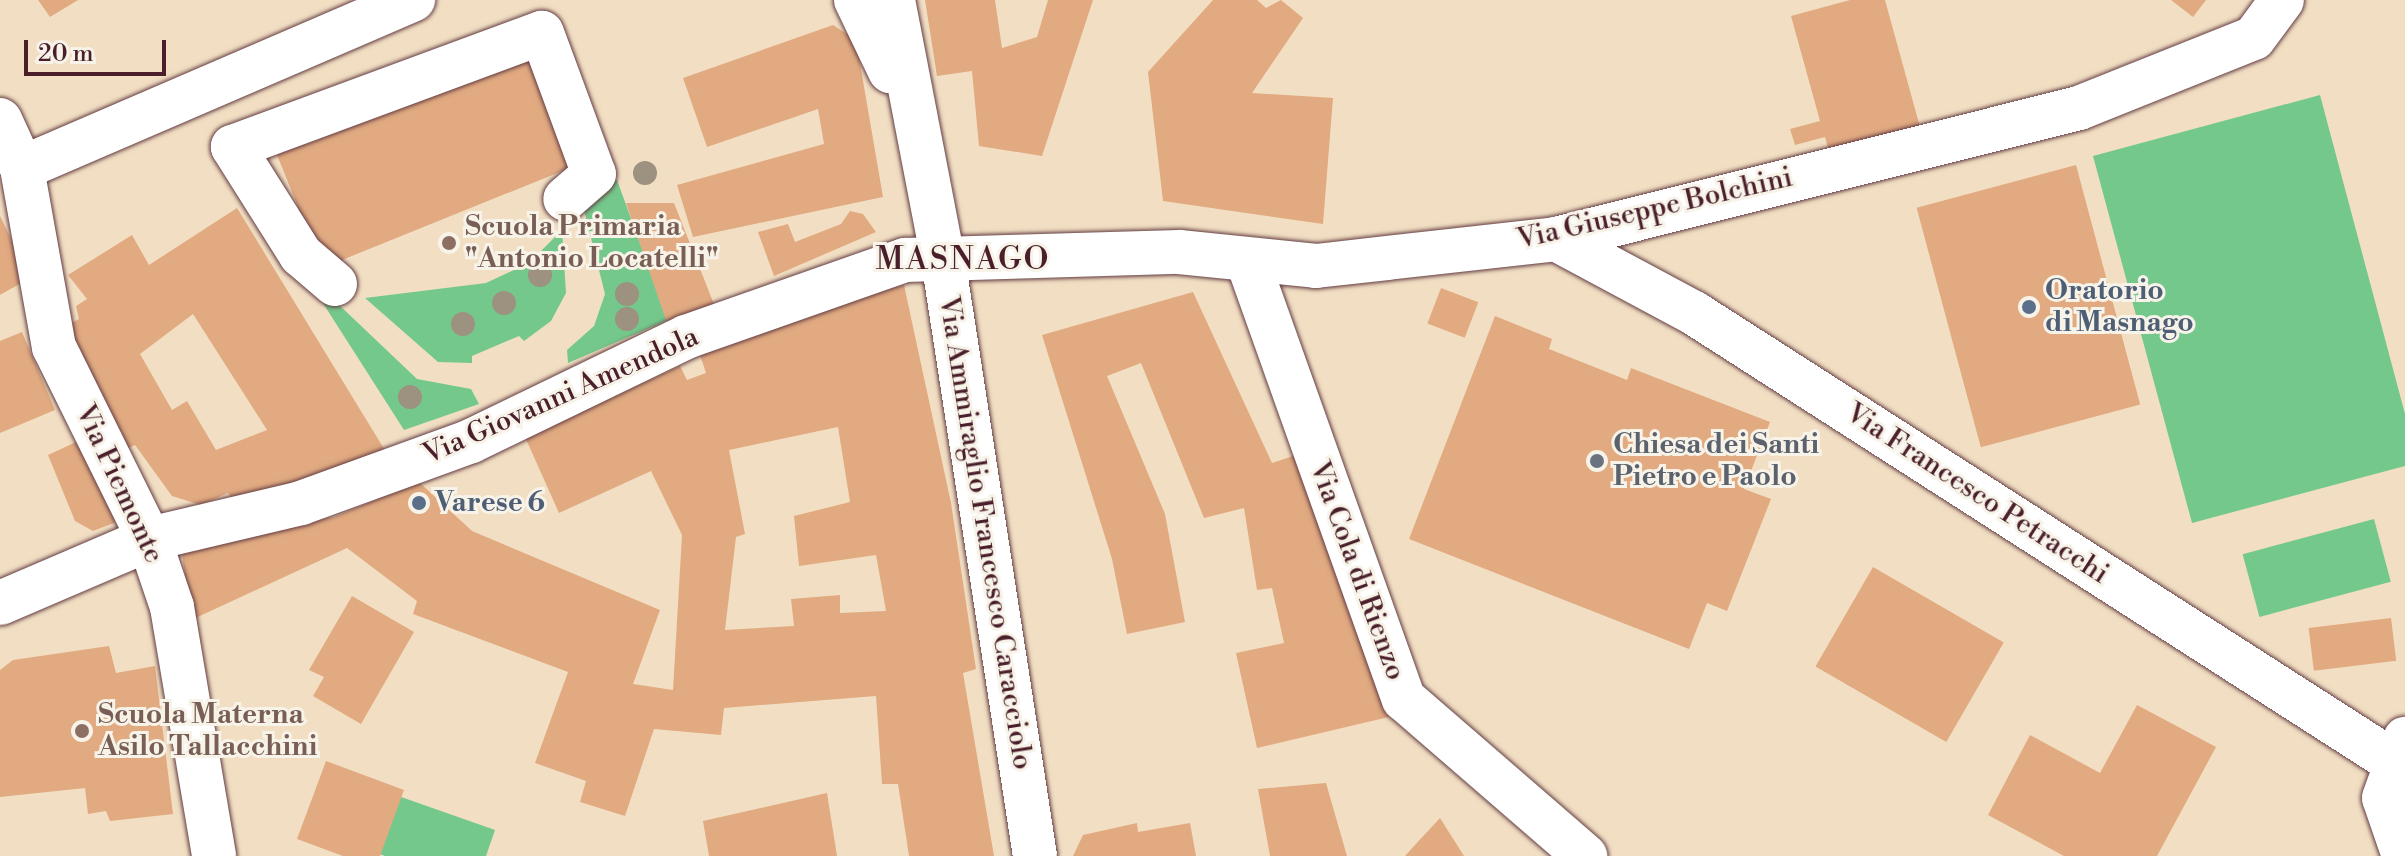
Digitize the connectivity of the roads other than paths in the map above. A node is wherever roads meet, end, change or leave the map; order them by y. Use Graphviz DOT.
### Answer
graph roads {
  1 [pos="413,0"];
  2 [pos="856,0"];
  3 [pos="893,0"];
  4 [pos="2282,0"];
  5 [pos="912,116"];
  6 [pos="0,120"];
  7 [pos="22,168"];
  8 [pos="565,199"];
  9 [pos="1556,239"];
  10 [pos="943,259"];
  11 [pos="1248,262"];
  12 [pos="335,284"];
  13 [pos="149,539"];
  14 [pos="0,603"];
  15 [pos="2400,756"];
  16 [pos="214,856"];
  17 [pos="1035,856"];
  18 [pos="1585,856"];
  19 [pos="2404,856"];
  1 -- 7 [label="street"];
  2 -- 5 [label="street, Via Ammiraglio Francesco Caracciolo"];
  3 -- 5 [label="street, Via Ammiraglio Francesco Caracciolo"];
  4 -- 9 [label="street, Via Giuseppe Bolchini"];
  5 -- 10 [label="street, Via Ammiraglio Francesco Caracciolo"];
  6 -- 7 [label="street, Via Piemonte"];
  7 -- 13 [label="street, Via Piemonte"];
  8 -- 12 [label="street"];
  9 -- 11 [label="street, Via Giuseppe Bolchini"];
  9 -- 15 [label="street, Via Francesco Petracchi"];
  10 -- 11 [label="street, Via Giuseppe Bolchini"];
  10 -- 13 [label="street, Via Giovanni Amendola"];
  10 -- 17 [label="street, Via Ammiraglio Francesco Caracciolo"];
  11 -- 18 [label="street, Via Cola di Rienzo"];
  13 -- 14 [label="street, Via Giovanni Amendola"];
  13 -- 16 [label="street, Via Piemonte"];
  15 -- 19 [label="street"];
}
